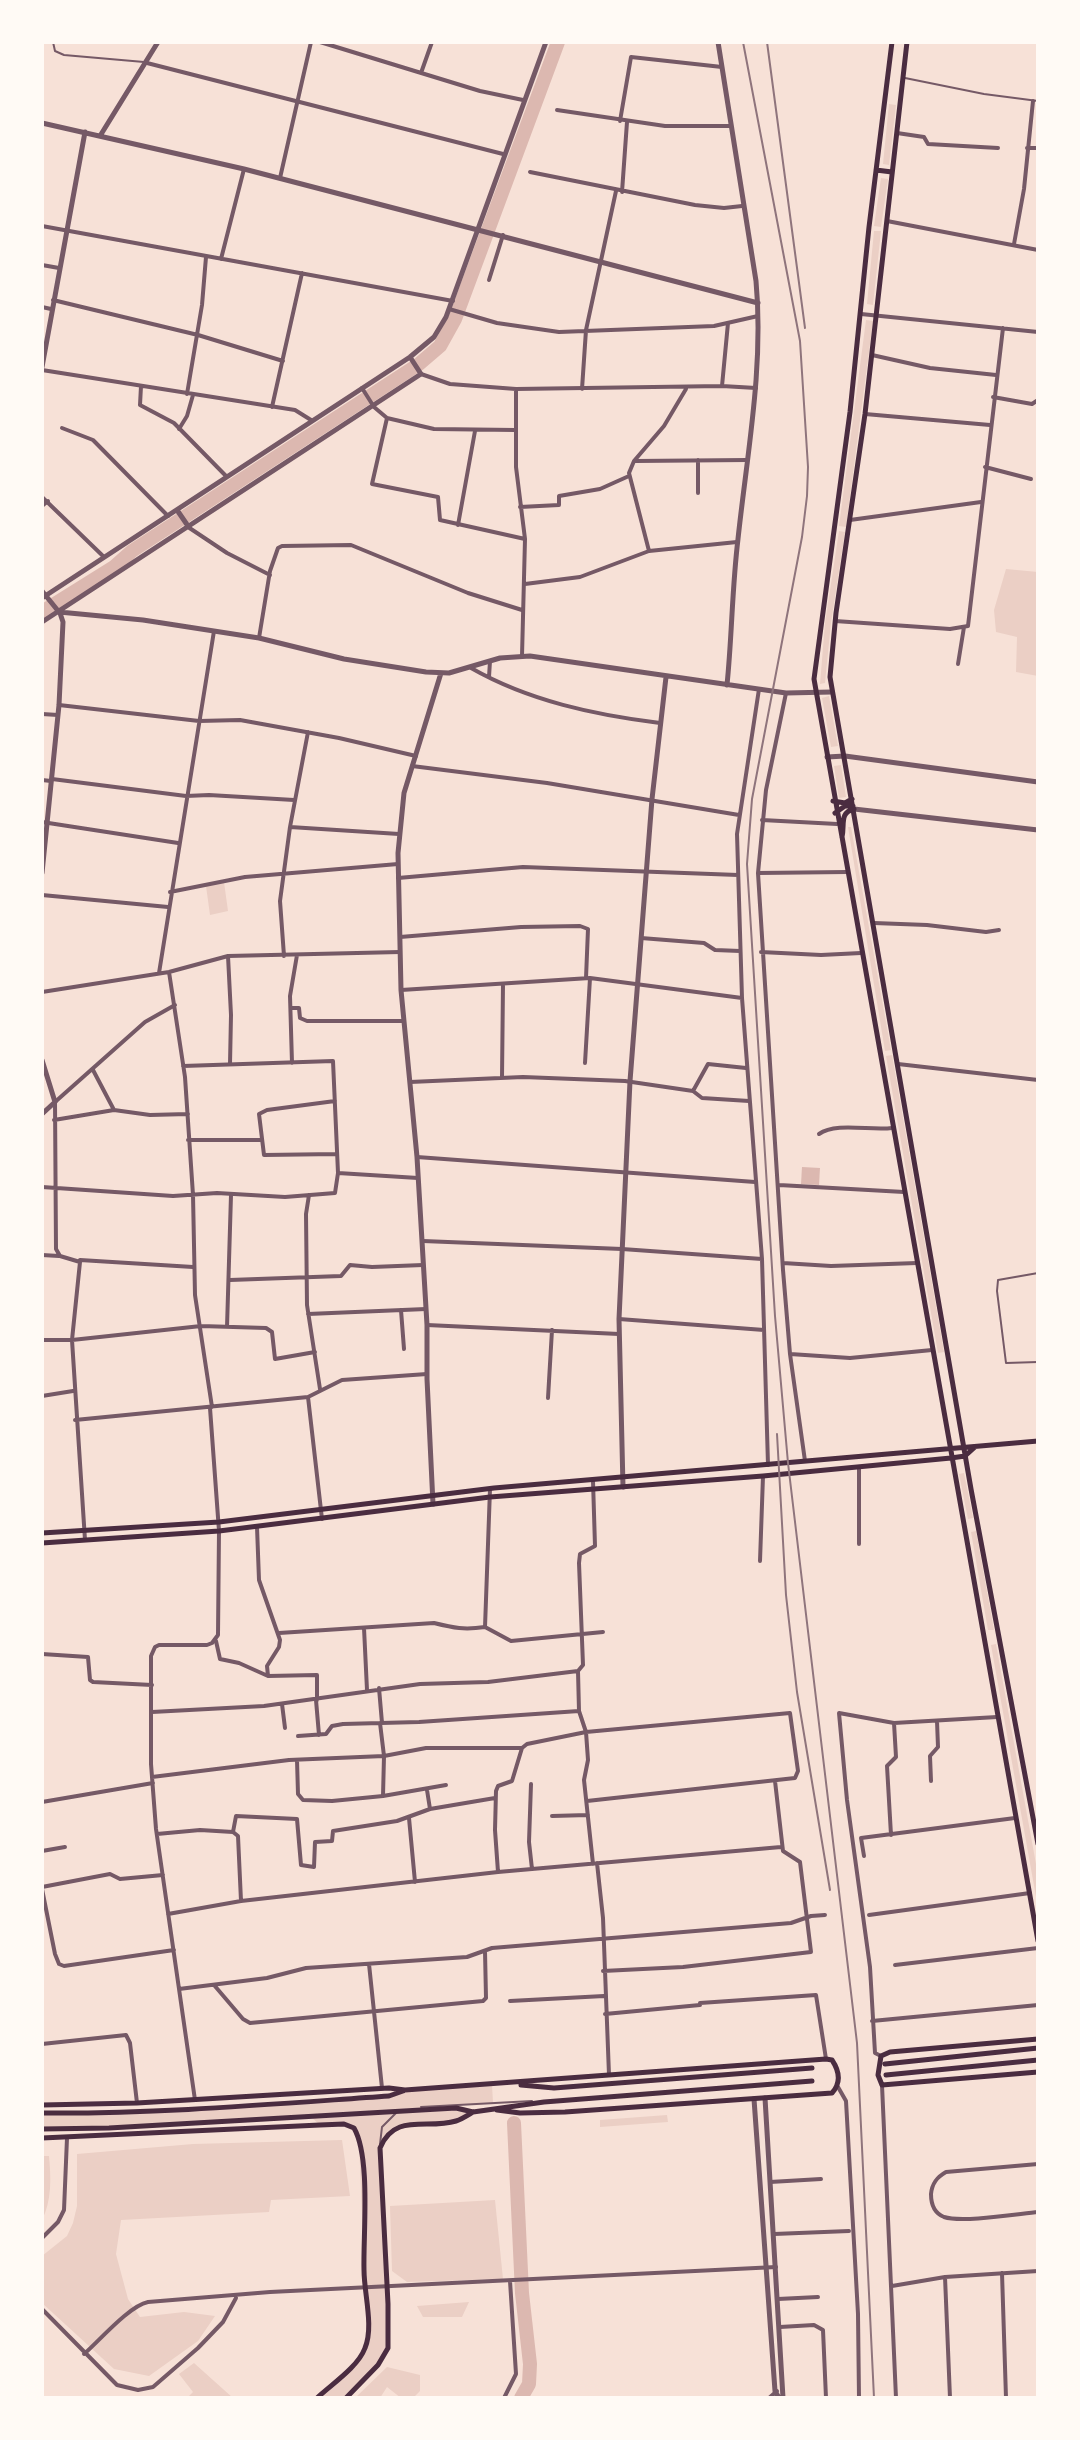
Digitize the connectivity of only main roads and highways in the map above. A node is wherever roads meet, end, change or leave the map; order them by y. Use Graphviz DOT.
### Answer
graph roads {
  1 [pos="892,42"];
  2 [pos="907,42"];
  3 [pos="876,170"];
  4 [pos="892,172"];
  5 [pos="852,799"];
  6 [pos="834,801"];
  7 [pos="854,807"];
  8 [pos="836,813"];
  9 [pos="841,842"];
  10 [pos="950,1369"];
  11 [pos="936,1370"];
  12 [pos="1038,1441"];
  13 [pos="963,1445"];
  14 [pos="950,1447"];
  15 [pos="975,1447"];
  16 [pos="965,1456"];
  17 [pos="951,1458"];
  18 [pos="978,1522"];
  19 [pos="963,1525"];
  20 [pos="118,1529"];
  21 [pos="42,1533"];
  22 [pos="118,1538"];
  23 [pos="42,1543"];
  24 [pos="1036,1820"];
  25 [pos="1038,1844"];
  26 [pos="1038,1941"];
  27 [pos="1038,2039"];
  28 [pos="1038,2048"];
  29 [pos="1038,2060"];
  30 [pos="885,2064"];
  31 [pos="812,2068"];
  32 [pos="1038,2072"];
  33 [pos="886,2074"];
  34 [pos="812,2081"];
  35 [pos="514,2084"];
  36 [pos="405,2090"];
  37 [pos="260,2096"];
  38 [pos="271,2104"];
  39 [pos="42,2105"];
  40 [pos="497,2110"];
  41 [pos="473,2112"];
  42 [pos="42,2113"];
  43 [pos="311,2116"];
  44 [pos="283,2118"];
  45 [pos="320,2125"];
  46 [pos="271,2127"];
  47 [pos="42,2129"];
  48 [pos="42,2138"];
  49 [pos="317,2398"];
  50 [pos="346,2398"];
  1 -- 3 [label="main road"];
  2 -- 4 [label="main road"];
  3 -- 4 [label="main road"];
  3 -- 6 [label="main road"];
  4 -- 5 [label="main road"];
  5 -- 6 [label="main road"];
  5 -- 7 [label="main road"];
  6 -- 8 [label="main road"];
  7 -- 8 [label="main road"];
  7 -- 9 [label="main road"];
  7 -- 10 [label="main road"];
  8 -- 9 [label="main road"];
  9 -- 11 [label="main road"];
  10 -- 11 [label="main road"];
  10 -- 13 [label="main road"];
  11 -- 14 [label="main road"];
  12 -- 15 [label="main road"];
  13 -- 14 [label="main road"];
  13 -- 15 [label="main road"];
  13 -- 16 [label="main road"];
  14 -- 17 [label="main road"];
  14 -- 20 [label="main road"];
  15 -- 16 [label="main road"];
  16 -- 17 [label="main road"];
  16 -- 18 [label="main road"];
  17 -- 19 [label="main road"];
  17 -- 22 [label="main road"];
  18 -- 19 [label="main road"];
  18 -- 24 [label="main road"];
  19 -- 26 [label="main road"];
  20 -- 21 [label="main road"];
  20 -- 22 [label="main road"];
  22 -- 23 [label="main road"];
  24 -- 25 [label="main road"];
  27 -- 32 [label="main road"];
  28 -- 30 [label="main road"];
  29 -- 33 [label="main road"];
  31 -- 35 [label="main road"];
  34 -- 40 [label="main road"];
  35 -- 36 [label="main road"];
  35 -- 40 [label="main road"];
  36 -- 37 [label="main road"];
  36 -- 38 [label="main road"];
  37 -- 38 [label="main road"];
  37 -- 39 [label="main road"];
  38 -- 42 [label="main road"];
  40 -- 41 [label="main road"];
  41 -- 43 [label="main road"];
  41 -- 50 [label="main road"];
  43 -- 44 [label="main road"];
  43 -- 45 [label="main road"];
  44 -- 46 [label="main road"];
  44 -- 47 [label="main road"];
  45 -- 46 [label="main road"];
  45 -- 49 [label="main road"];
  46 -- 48 [label="main road"];
}
